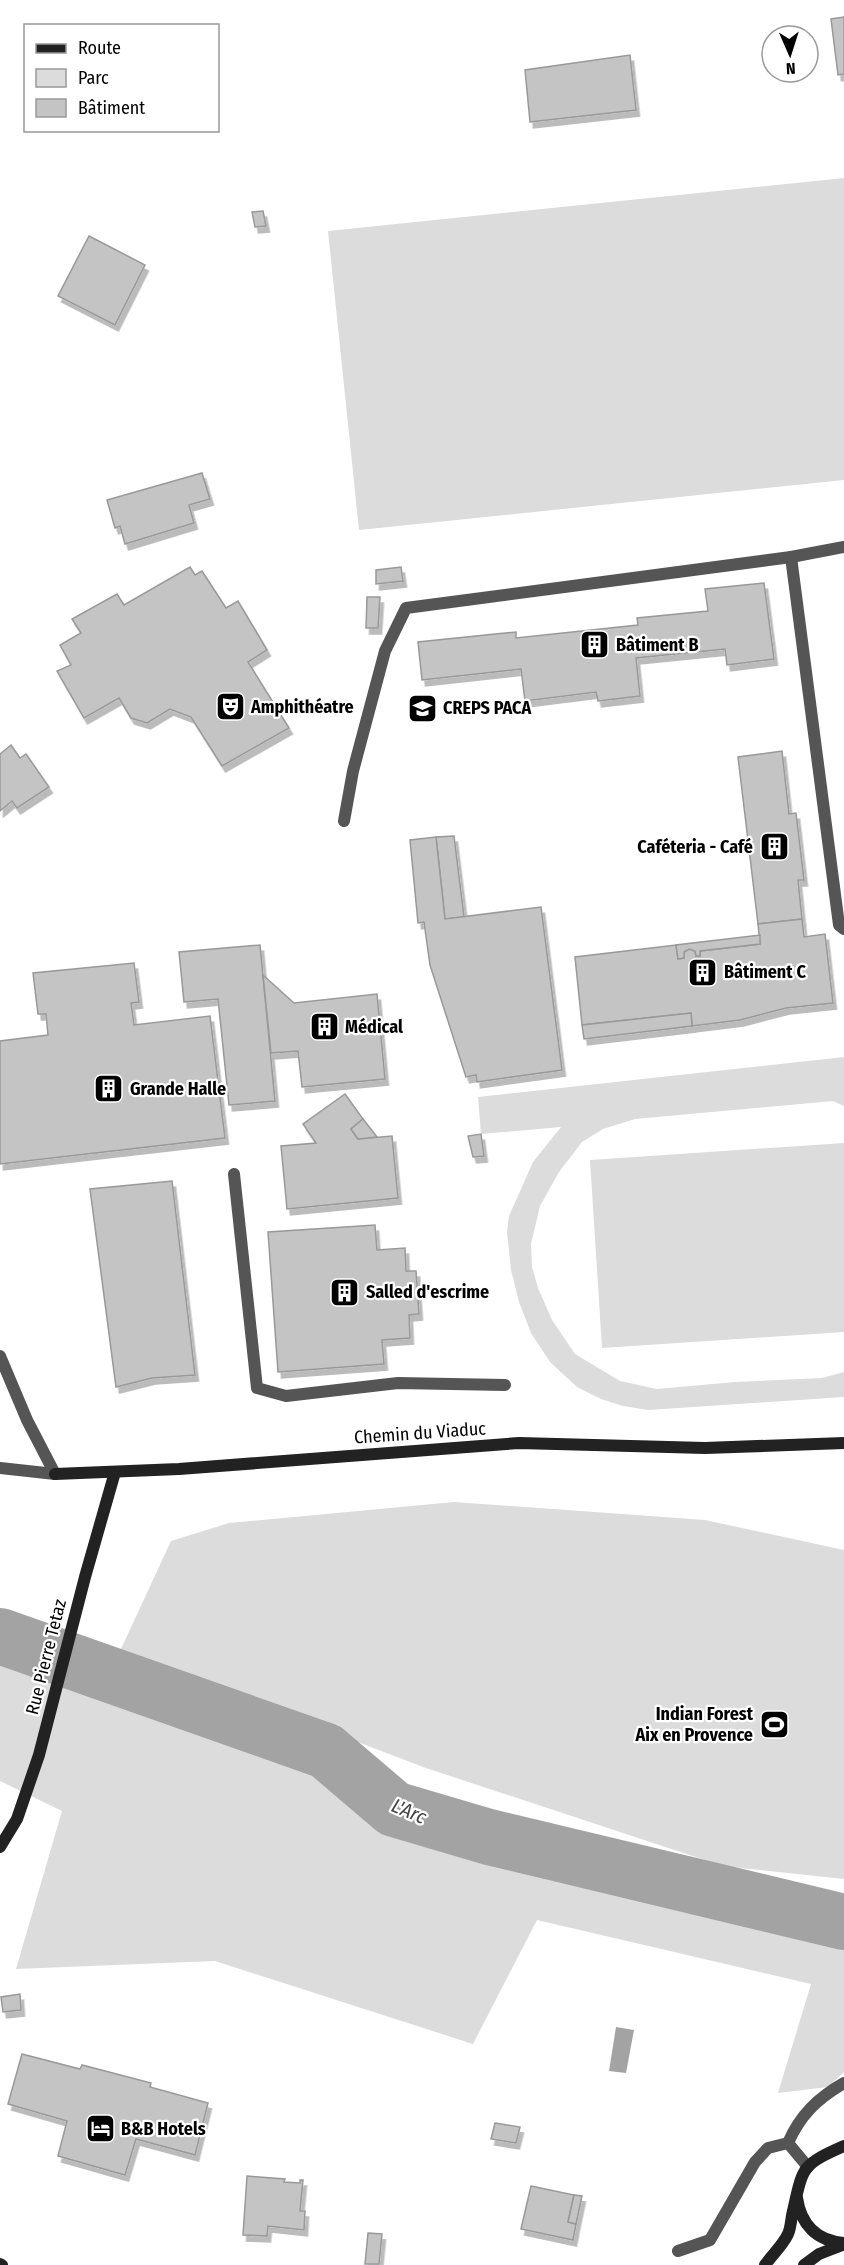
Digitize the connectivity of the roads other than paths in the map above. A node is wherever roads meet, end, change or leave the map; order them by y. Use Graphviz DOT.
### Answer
graph roads {
  1 [pos="844,547"];
  2 [pos="791,557"];
  3 [pos="344,820"];
  4 [pos="844,929"];
  5 [pos="234,1174"];
  6 [pos="0,1356"];
  7 [pos="505,1385"];
  8 [pos="844,1443"];
  9 [pos="0,1468"];
  10 [pos="115,1472"];
  11 [pos="55,1474"];
  12 [pos="0,1847"];
  13 [pos="844,2083"];
  14 [pos="788,2143"];
  15 [pos="841,2149"];
  16 [pos="808,2166"];
  17 [pos="797,2194"];
  18 [pos="844,2244"];
  19 [pos="678,2251"];
  20 [pos="765,2265"];
  21 [pos="804,2265"];
  1 -- 2 [label="street"];
  2 -- 3 [label="street"];
  2 -- 4 [label="street"];
  5 -- 7 [label="street"];
  6 -- 11 [label="street"];
  8 -- 10 [label="street, Chemin du Viaduc"];
  9 -- 11 [label="street, Chemin du Viaduc"];
  10 -- 11 [label="street, Chemin du Viaduc"];
  10 -- 12 [label="street, Rue Pierre Tetaz"];
  13 -- 14 [label="street"];
  14 -- 16 [label="street"];
  14 -- 19 [label="street"];
  15 -- 16 [label="street"];
  16 -- 17 [label="street"];
  17 -- 18 [label="street"];
  17 -- 20 [label="street"];
  18 -- 21 [label="street"];
}
